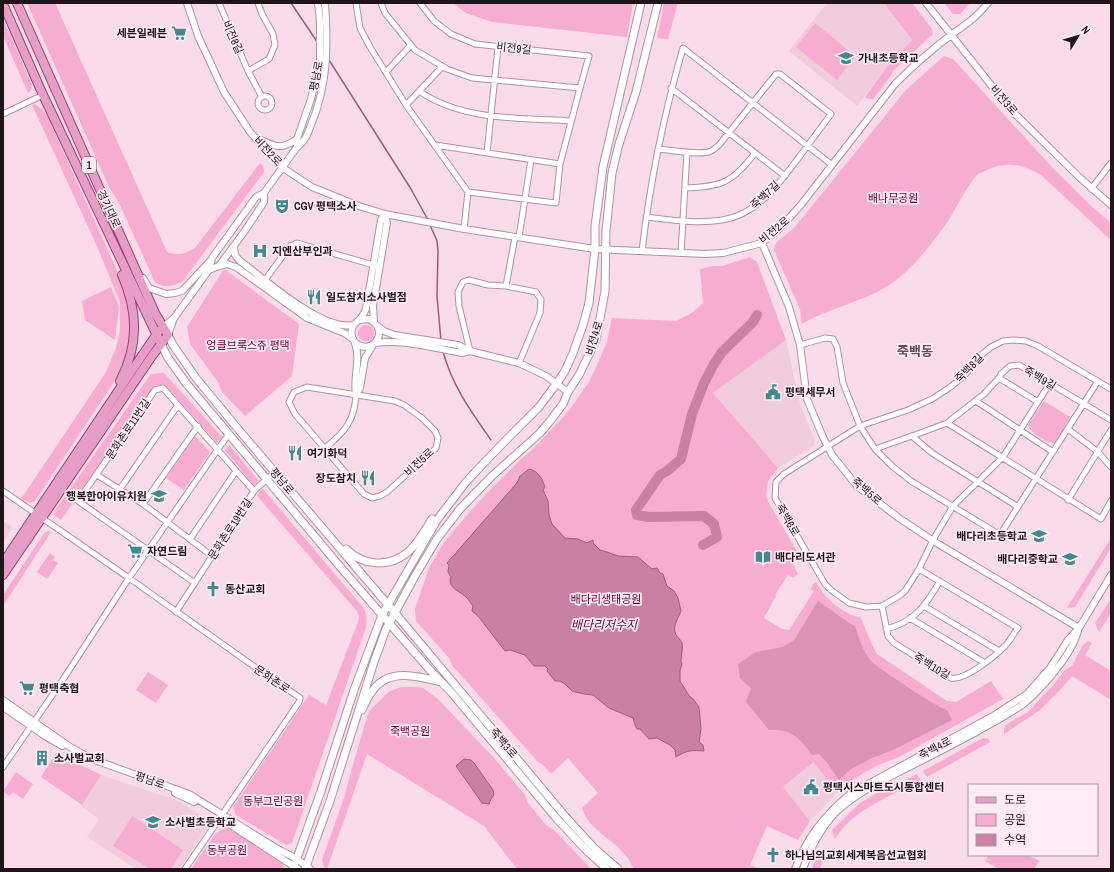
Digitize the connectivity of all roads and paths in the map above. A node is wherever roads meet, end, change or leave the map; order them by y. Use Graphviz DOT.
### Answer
graph roads {
  1 [pos="17,3"];
  2 [pos="187,3"];
  3 [pos="219,3"];
  4 [pos="258,3"];
  5 [pos="318,3"];
  6 [pos="324,3"];
  7 [pos="356,3"];
  8 [pos="381,3"];
  9 [pos="420,3"];
  10 [pos="641,3"];
  11 [pos="658,3"];
  12 [pos="926,3"];
  13 [pos="988,3"];
  14 [pos="3,4"];
  15 [pos="950,35"];
  16 [pos="411,46"];
  17 [pos="498,47"];
  18 [pos="442,67"];
  19 [pos="248,71"];
  20 [pos="386,72"];
  21 [pos="495,80"];
  22 [pos="580,88"];
  23 [pos="671,88"];
  24 [pos="419,91"];
  25 [pos="43,95"];
  26 [pos="262,97"];
  27 [pos="753,102"];
  28 [pos="406,105"];
  29 [pos="3,114"];
  30 [pos="491,115"];
  31 [pos="571,121"];
  32 [pos="729,132"];
  33 [pos="255,138"];
  34 [pos="297,139"];
  35 [pos="435,145"];
  36 [pos="807,146"];
  37 [pos="297,148"];
  38 [pos="658,149"];
  39 [pos="687,152"];
  40 [pos="487,153"];
  41 [pos="755,153"];
  42 [pos="531,160"];
  43 [pos="1111,162"];
  44 [pos="560,164"];
  45 [pos="832,165"];
  46 [pos="283,168"];
  47 [pos="785,176"];
  48 [pos="685,188"];
  49 [pos="1091,189"];
  50 [pos="468,192"];
  51 [pos="264,193"];
  52 [pos="525,198"];
  53 [pos="1111,205"];
  54 [pos="385,214"];
  55 [pos="646,218"];
  56 [pos="684,222"];
  57 [pos="464,229"];
  58 [pos="517,237"];
  59 [pos="762,243"];
  60 [pos="234,246"];
  61 [pos="595,249"];
  62 [pos="606,250"];
  63 [pos="116,251"];
  64 [pos="642,251"];
  65 [pos="681,253"];
  66 [pos="130,258"];
  67 [pos="212,258"];
  68 [pos="219,266"];
  69 [pos="377,266"];
  70 [pos="209,270"];
  71 [pos="265,280"];
  72 [pos="506,286"];
  73 [pos="174,318"];
  74 [pos="360,320"];
  75 [pos="376,324"];
  76 [pos="353,325"];
  77 [pos="163,327"];
  78 [pos="156,335"];
  79 [pos="168,335"];
  80 [pos="354,341"];
  81 [pos="161,344"];
  82 [pos="374,344"];
  83 [pos="800,345"];
  84 [pos="470,351"];
  85 [pos="519,363"];
  86 [pos="999,378"];
  87 [pos="1098,381"];
  88 [pos="557,383"];
  89 [pos="1050,384"];
  90 [pos="1111,389"];
  91 [pos="568,392"];
  92 [pos="356,394"];
  93 [pos="976,401"];
  94 [pos="1038,402"];
  95 [pos="1083,404"];
  96 [pos="178,405"];
  97 [pos="107,407"];
  98 [pos="1111,420"];
  99 [pos="947,423"];
  100 [pos="198,426"];
  101 [pos="860,426"];
  102 [pos="1068,429"];
  103 [pos="1021,430"];
  104 [pos="1111,430"];
  105 [pos="229,434"];
  106 [pos="912,436"];
  107 [pos="827,446"];
  108 [pos="325,448"];
  109 [pos="218,449"];
  110 [pos="875,449"];
  111 [pos="1053,452"];
  112 [pos="1098,452"];
  113 [pos="1003,457"];
  114 [pos="1111,466"];
  115 [pos="236,471"];
  116 [pos="275,472"];
  117 [pos="97,474"];
  118 [pos="267,479"];
  119 [pos="1036,479"];
  120 [pos="979,481"];
  121 [pos="120,489"];
  122 [pos="3,491"];
  123 [pos="254,491"];
  124 [pos="1068,500"];
  125 [pos="1111,501"];
  126 [pos="143,504"];
  127 [pos="447,506"];
  128 [pos="953,506"];
  129 [pos="1018,507"];
  130 [pos="306,509"];
  131 [pos="39,516"];
  132 [pos="167,522"];
  133 [pos="190,539"];
  134 [pos="933,540"];
  135 [pos="149,550"];
  136 [pos="212,556"];
  137 [pos="3,563"];
  138 [pos="919,569"];
  139 [pos="3,575"];
  140 [pos="1111,575"];
  141 [pos="129,578"];
  142 [pos="940,581"];
  143 [pos="195,582"];
  144 [pos="388,605"];
  145 [pos="882,606"];
  146 [pos="924,606"];
  147 [pos="176,612"];
  148 [pos="395,613"];
  149 [pos="382,615"];
  150 [pos="910,618"];
  151 [pos="389,624"];
  152 [pos="1078,628"];
  153 [pos="886,629"];
  154 [pos="999,651"];
  155 [pos="985,663"];
  156 [pos="442,682"];
  157 [pos="3,700"];
  158 [pos="3,707"];
  159 [pos="356,720"];
  160 [pos="32,724"];
  161 [pos="3,767"];
  162 [pos="221,816"];
  163 [pos="296,866"];
  164 [pos="307,868"];
  165 [pos="185,869"];
  166 [pos="607,869"];
  167 [pos="618,869"];
  168 [pos="795,869"];
  169 [pos="803,869"];
  1 -- 66 [label="main road, 경기대로 / 1"];
  2 -- 33 [label="street, 비전2로"];
  3 -- 19 [label="street, 비전8길"];
  4 -- 19 [label="street"];
  5 -- 34 [label="street, 평남로"];
  6 -- 37 [label="street, 평남로"];
  7 -- 20 [label="street"];
  8 -- 16 [label="street"];
  9 -- 17 [label="street, 비전9길"];
  10 -- 61 [label="main road, 비전4로"];
  11 -- 62 [label="main road, 비전4로"];
  12 -- 15 [label="street, 비전3로"];
  13 -- 15 [label="street, 비전2로"];
  14 -- 25 [label="main road, 경기대로 / 1"];
  15 -- 45 [label="street, 비전2로"];
  15 -- 49 [label="street, 비전3로"];
  16 -- 18 [label="street"];
  16 -- 20 [label="street"];
  17 -- 21 [label="street"];
  17 -- 22 [label="street, 비전9길"];
  18 -- 21 [label="street"];
  18 -- 24 [label="street"];
  19 -- 26 [label="street, 비전8길"];
  20 -- 28 [label="street"];
  21 -- 22 [label="street"];
  21 -- 30 [label="street"];
  22 -- 31 [label="street, 비전9길"];
  23 -- 27 [label="street"];
  23 -- 32 [label="street"];
  23 -- 38 [label="street"];
  24 -- 28 [label="street"];
  24 -- 30 [label="street"];
  25 -- 29 [label="street"];
  25 -- 63 [label="main road, 경기대로 / 1"];
  27 -- 32 [label="street"];
  27 -- 36 [label="street"];
  27 -- 36 [label="street"];
  28 -- 35 [label="street"];
  30 -- 31 [label="street"];
  30 -- 40 [label="street"];
  31 -- 44 [label="street, 비전9길"];
  32 -- 39 [label="street"];
  32 -- 41 [label="street, 죽백7길"];
  33 -- 34 [label="street"];
  33 -- 46 [label="street, 비전2로"];
  34 -- 37 [label="street, 평남로"];
  35 -- 40 [label="street"];
  35 -- 50 [label="street"];
  36 -- 45 [label="street"];
  36 -- 47 [label="street"];
  37 -- 46 [label="street, 평남로"];
  38 -- 39 [label="street"];
  38 -- 55 [label="street"];
  39 -- 48 [label="street"];
  40 -- 42 [label="street"];
  41 -- 47 [label="street, 죽백7길"];
  41 -- 48 [label="street"];
  42 -- 44 [label="street"];
  42 -- 52 [label="street"];
  43 -- 49 [label="street"];
  44 -- 52 [label="street, 비전9길"];
  45 -- 59 [label="street, 비전2로"];
  46 -- 51 [label="street, 평남로"];
  46 -- 54 [label="street, 비전2로"];
  47 -- 56 [label="street, 죽백7길"];
  48 -- 56 [label="street"];
  49 -- 53 [label="street, 비전3로"];
  50 -- 52 [label="street, 비전9길"];
  50 -- 57 [label="street"];
  51 -- 60 [label="street, 평남로"];
  51 -- 67 [label="street, 평남로"];
  52 -- 58 [label="street"];
  54 -- 57 [label="street, 비전2로"];
  54 -- 69 [label="street"];
  55 -- 56 [label="street, 죽백7길"];
  55 -- 64 [label="street"];
  56 -- 65 [label="street"];
  57 -- 58 [label="street, 비전2로"];
  58 -- 61 [label="street, 비전2로"];
  58 -- 72 [label="street"];
  59 -- 65 [label="street, 비전2로"];
  59 -- 83 [label="street, 죽백5로"];
  60 -- 68 [label="street, 평남로"];
  60 -- 71 [label="street"];
  61 -- 62 [label="street, 비전2로"];
  61 -- 88 [label="main road, 비전4로"];
  62 -- 64 [label="street, 비전2로"];
  62 -- 91 [label="main road, 비전4로"];
  63 -- 78 [label="main road, 경기대로 / 1"];
  63 -- 97 [label="main road"];
  64 -- 65 [label="street, 비전2로"];
  66 -- 67 [label="street"];
  66 -- 77 [label="main road, 경기대로 / 1"];
  67 -- 70 [label="street, 평남로"];
  68 -- 70 [label="street"];
  68 -- 80 [label="street"];
  69 -- 71 [label="street"];
  69 -- 74 [label="street"];
  69 -- 75 [label="street"];
  70 -- 73 [label="street, 평남로"];
  71 -- 76 [label="street"];
  72 -- 84 [label="street"];
  72 -- 85 [label="street"];
  73 -- 77 [label="street"];
  73 -- 79 [label="street"];
  74 -- 75 [label="street"];
  74 -- 76 [label="street"];
  75 -- 82 [label="street"];
  75 -- 84 [label="street"];
  76 -- 80 [label="street"];
  77 -- 78 [label="main road"];
  77 -- 79 [label="main road, 경기대로 / 1"];
  78 -- 81 [label="main road, 경기대로 / 1"];
  78 -- 97 [label="main road"];
  79 -- 81 [label="main road"];
  79 -- 116 [label="main road, 평남로"];
  80 -- 82 [label="street"];
  80 -- 92 [label="street"];
  81 -- 105 [label="main road, 평남로"];
  81 -- 131 [label="main road"];
  82 -- 84 [label="street"];
  82 -- 92 [label="street"];
  83 -- 101 [label="street"];
  83 -- 107 [label="street, 죽백5로"];
  84 -- 85 [label="street"];
  85 -- 88 [label="street"];
  86 -- 89 [label="street, 죽백9길"];
  86 -- 93 [label="street, 죽백9길"];
  86 -- 94 [label="street, 죽백9길"];
  87 -- 90 [label="street, 죽백8길"];
  87 -- 95 [label="street"];
  87 -- 101 [label="street, 죽백8길"];
  88 -- 91 [label="street"];
  88 -- 127 [label="main road, 비전4로"];
  89 -- 94 [label="street"];
  89 -- 95 [label="street, 죽백9길"];
  91 -- 148 [label="main road, 비전4로"];
  92 -- 108 [label="street"];
  92 -- 108 [label="street, 비전5로"];
  92 -- 108 [label="street, 비전5로"];
  93 -- 99 [label="street, 죽백9길"];
  93 -- 103 [label="street"];
  94 -- 103 [label="street, 죽백9길"];
  95 -- 98 [label="street, 죽백9길"];
  95 -- 102 [label="street"];
  96 -- 100 [label="street, 문화촌로11번길"];
  96 -- 117 [label="street, 문화촌로11번길"];
  96 -- 121 [label="street"];
  97 -- 131 [label="main road"];
  99 -- 106 [label="street, 죽백9길"];
  99 -- 113 [label="street"];
  100 -- 109 [label="street, 문화촌로11번길"];
  100 -- 126 [label="street"];
  101 -- 107 [label="street, 죽백8길"];
  101 -- 110 [label="street"];
  102 -- 111 [label="street"];
  102 -- 112 [label="street"];
  103 -- 111 [label="street"];
  103 -- 113 [label="street, 죽백9길"];
  104 -- 112 [label="street"];
  105 -- 109 [label="street"];
  105 -- 118 [label="main road, 평남로"];
  106 -- 110 [label="street, 죽백9길"];
  106 -- 120 [label="street"];
  107 -- 134 [label="street, 죽백5로"];
  107 -- 145 [label="street, 죽백6로"];
  109 -- 115 [label="street, 문화촌로19번길"];
  109 -- 132 [label="street"];
  110 -- 128 [label="street"];
  111 -- 119 [label="street"];
  112 -- 114 [label="street"];
  112 -- 124 [label="street"];
  113 -- 119 [label="street"];
  113 -- 120 [label="street"];
  115 -- 123 [label="street, 문화촌로19번길"];
  115 -- 133 [label="street"];
  116 -- 118 [label="street"];
  116 -- 130 [label="main road, 평남로"];
  117 -- 121 [label="street"];
  117 -- 135 [label="street, 문화촌로11번길"];
  118 -- 123 [label="street"];
  118 -- 149 [label="main road, 평남로"];
  119 -- 124 [label="street"];
  119 -- 129 [label="street"];
  120 -- 128 [label="street"];
  120 -- 129 [label="street"];
  121 -- 126 [label="street"];
  122 -- 131 [label="street, 문화촌로"];
  123 -- 136 [label="street, 문화촌로19번길"];
  124 -- 125 [label="street"];
  126 -- 132 [label="street"];
  127 -- 130 [label="main road"];
  127 -- 144 [label="main road, 비전4로"];
  128 -- 129 [label="street"];
  128 -- 134 [label="street"];
  130 -- 144 [label="main road, 평남로"];
  131 -- 137 [label="main road"];
  131 -- 139 [label="main road"];
  131 -- 141 [label="street, 문화촌로"];
  132 -- 133 [label="street"];
  132 -- 135 [label="street"];
  133 -- 136 [label="street"];
  134 -- 138 [label="street, 죽백6로"];
  134 -- 152 [label="street, 죽백5로"];
  135 -- 141 [label="street"];
  135 -- 143 [label="street"];
  136 -- 143 [label="street, 문화촌로19번길"];
  138 -- 142 [label="street, 죽백10길"];
  138 -- 145 [label="street, 죽백6로"];
  140 -- 152 [label="street, 죽백4로"];
  141 -- 147 [label="street, 문화촌로"];
  141 -- 160 [label="street"];
  142 -- 146 [label="street"];
  142 -- 154 [label="street, 죽백10길"];
  143 -- 147 [label="street, 문화촌로19번길"];
  144 -- 148 [label="main road, 평남로"];
  144 -- 149 [label="main road, 비전4로"];
  145 -- 153 [label="street, 죽백10길"];
  146 -- 150 [label="street"];
  146 -- 154 [label="street"];
  147 -- 162 [label="street, 문화촌로"];
  148 -- 151 [label="main road, 평남로"];
  148 -- 167 [label="main road, 죽백3로"];
  149 -- 151 [label="main road, 평남로"];
  149 -- 163 [label="main road"];
  150 -- 153 [label="street"];
  150 -- 155 [label="street"];
  151 -- 156 [label="main road, 죽백3로"];
  151 -- 159 [label="main road, 평남로"];
  152 -- 168 [label="street, 죽백4로"];
  152 -- 169 [label="street, 죽백4로"];
  153 -- 155 [label="street, 죽백10길"];
  154 -- 155 [label="street, 죽백10길"];
  156 -- 159 [label="main road"];
  156 -- 166 [label="main road, 죽백3로"];
  157 -- 160 [label="street, 평남로"];
  158 -- 160 [label="street"];
  159 -- 164 [label="main road, 평남로"];
  160 -- 161 [label="street"];
  160 -- 162 [label="street, 평남로"];
  162 -- 163 [label="street, 평남로"];
  162 -- 165 [label="street"];
  163 -- 164 [label="street, 평남로"];
}
